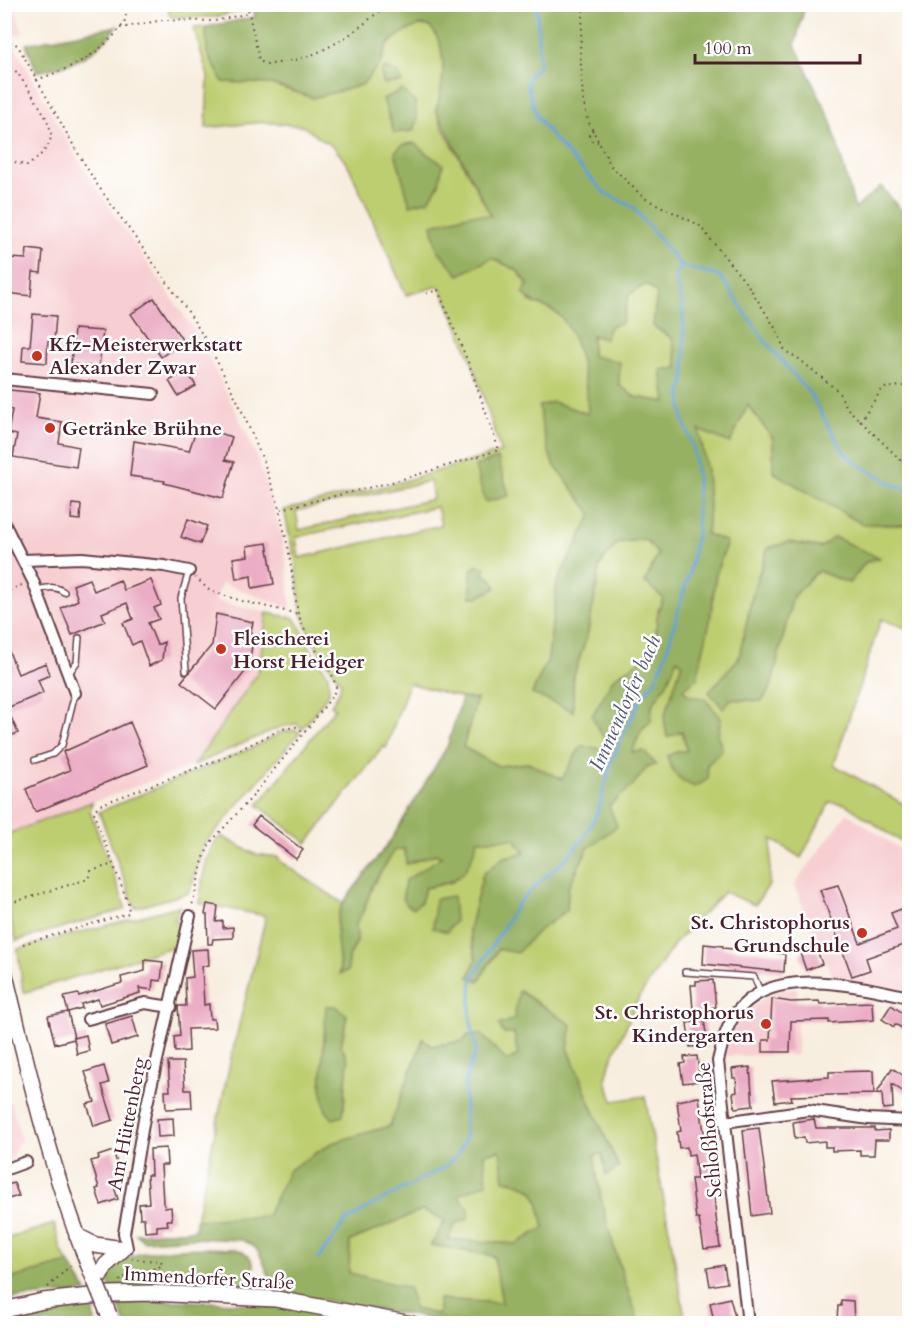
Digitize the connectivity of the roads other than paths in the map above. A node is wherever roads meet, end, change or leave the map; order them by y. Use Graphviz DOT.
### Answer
graph roads {
  1 [pos="4,379"];
  2 [pos="153,394"];
  3 [pos="4,523"];
  4 [pos="23,560"];
  5 [pos="189,571"];
  6 [pos="34,586"];
  7 [pos="64,592"];
  8 [pos="79,638"];
  9 [pos="186,671"];
  10 [pos="68,674"];
  11 [pos="75,693"];
  12 [pos="35,760"];
  13 [pos="190,916"];
  14 [pos="4,971"];
  15 [pos="685,972"];
  16 [pos="760,991"];
  17 [pos="909,997"];
  18 [pos="171,1007"];
  19 [pos="88,1019"];
  20 [pos="909,1120"];
  21 [pos="725,1122"];
  22 [pos="26,1162"];
  23 [pos="4,1170"];
  24 [pos="76,1236"];
  25 [pos="121,1252"];
  26 [pos="96,1283"];
  27 [pos="4,1310"];
  28 [pos="109,1321"];
  29 [pos="412,1323"];
  30 [pos="748,1323"];
  1 -- 2 [label="street"];
  3 -- 4 [label="street"];
  4 -- 5 [label="street"];
  4 -- 6 [label="street"];
  5 -- 9 [label="lane"];
  6 -- 7 [label="lane"];
  6 -- 10 [label="street"];
  8 -- 10 [label="lane"];
  10 -- 11 [label="street"];
  11 -- 12 [label="lane"];
  13 -- 18 [label="street, Am Hüttenberg"];
  14 -- 24 [label="main road"];
  15 -- 16 [label="lane"];
  16 -- 17 [label="street, Schloßhofstraße"];
  16 -- 21 [label="street, Schloßhofstraße"];
  18 -- 19 [label="street"];
  18 -- 25 [label="street, Am Hüttenberg"];
  20 -- 21 [label="street"];
  21 -- 30 [label="street, Schloßhofstraße"];
  22 -- 23 [label="street"];
  24 -- 25 [label="main road"];
  24 -- 26 [label="main road"];
  25 -- 26 [label="main road"];
  26 -- 28 [label="main road, bridge"];
  27 -- 29 [label="main road, Immendorfer Straße"];
}
